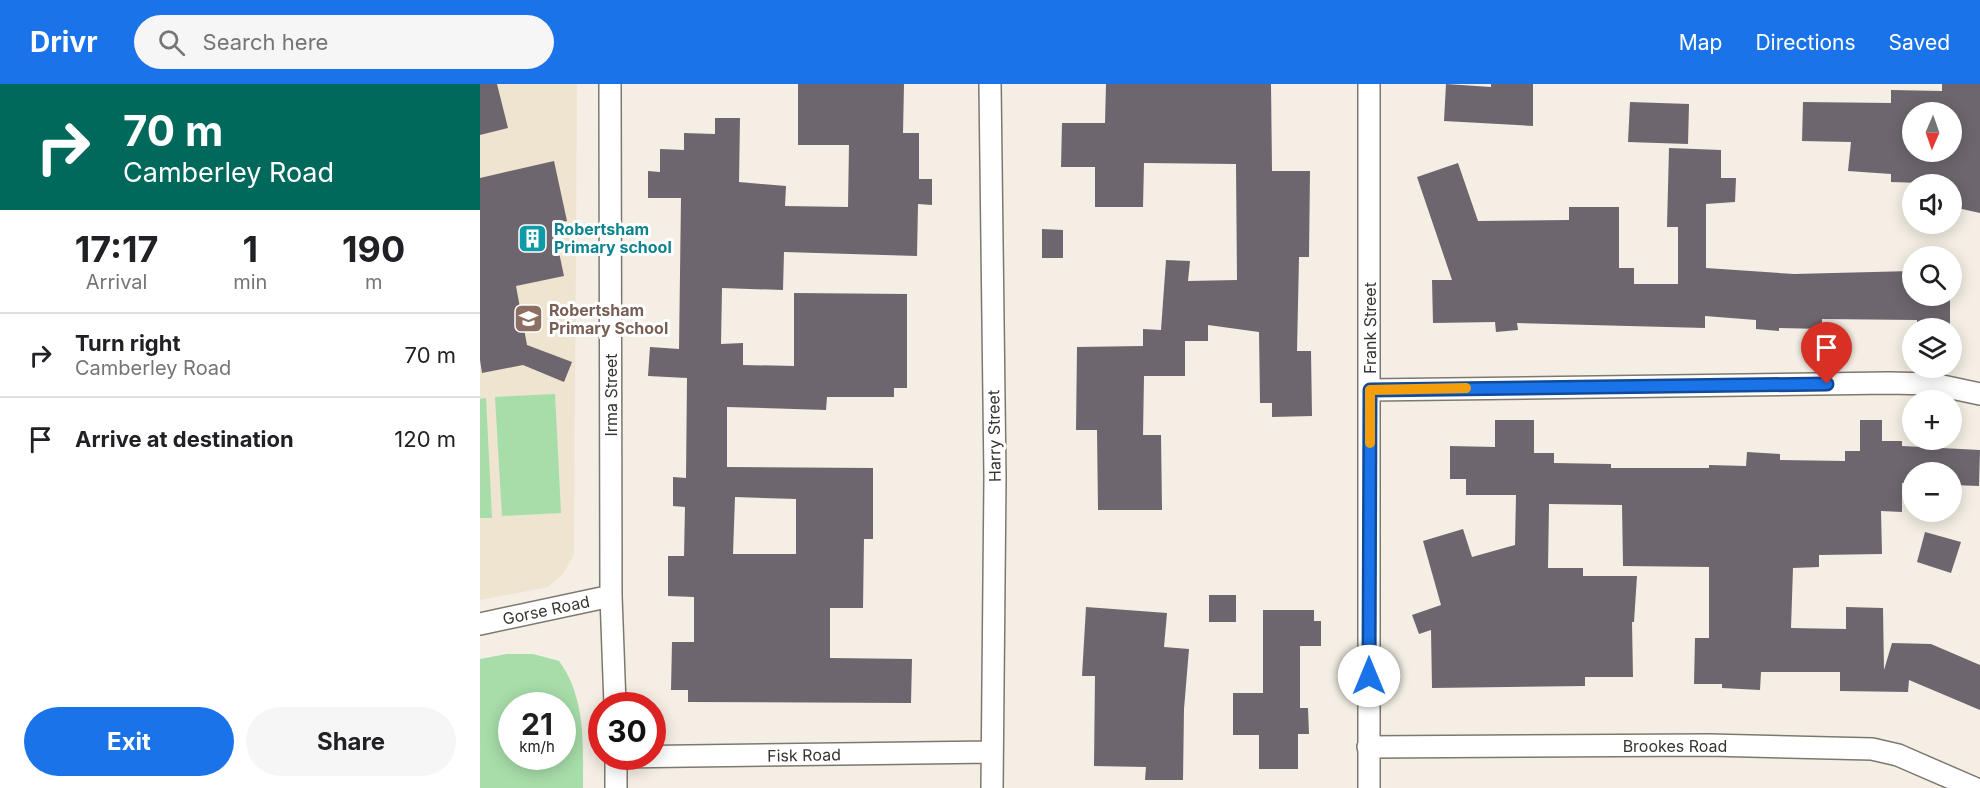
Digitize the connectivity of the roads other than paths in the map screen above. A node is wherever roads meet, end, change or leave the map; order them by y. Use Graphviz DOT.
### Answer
graph roads {
  1 [pos="610,84"];
  2 [pos="990,84"];
  3 [pos="1369,84"];
  4 [pos="1370,390"];
  5 [pos="1980,394"];
  6 [pos="611,596"];
  7 [pos="480,624"];
  8 [pos="615,692"];
  9 [pos="1368,747"];
  10 [pos="992,752"];
  11 [pos="666,755"];
  12 [pos="616,770"];
  13 [pos="616,788"];
  14 [pos="992,788"];
  15 [pos="1369,788"];
  16 [pos="1974,788"];
  1 -- 6 [label="street, Irma Street"];
  2 -- 10 [label="street, Harry Street"];
  3 -- 4 [label="street, Frank Street"];
  4 -- 5 [label="street"];
  4 -- 9 [label="street, Frank Street"];
  6 -- 7 [label="street, Gorse Road"];
  6 -- 8 [label="street, Irma Street"];
  9 -- 15 [label="street, Frank Street"];
  9 -- 16 [label="street, Brookes Road"];
  10 -- 11 [label="street, Fisk Road"];
  10 -- 14 [label="street, Harry Street"];
  12 -- 13 [label="street"];
}
